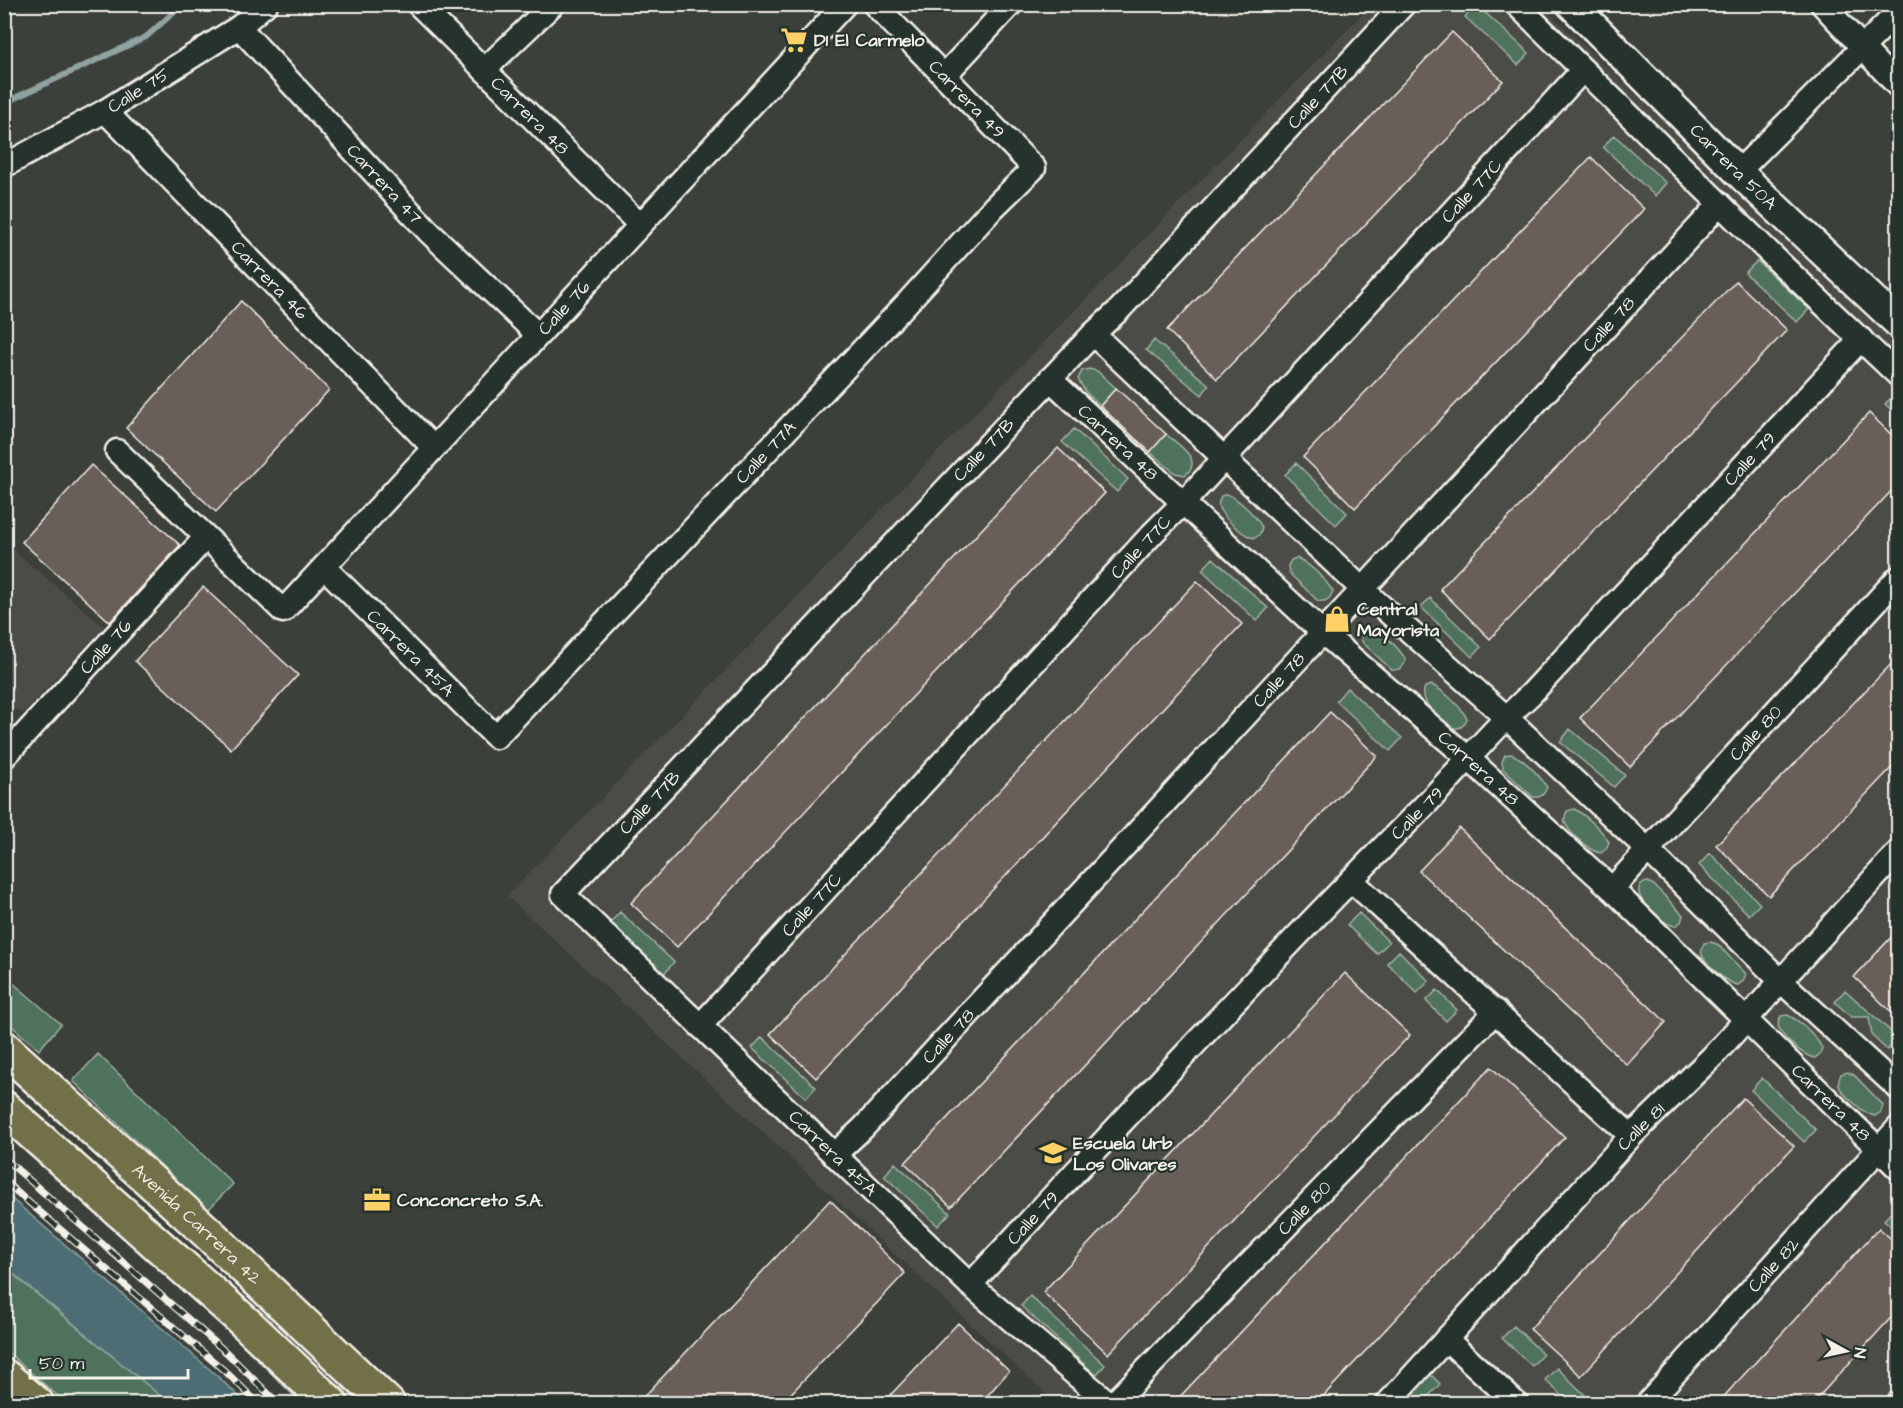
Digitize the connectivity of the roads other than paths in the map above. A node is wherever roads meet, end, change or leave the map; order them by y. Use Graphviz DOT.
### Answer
graph roads {
  1 [pos="266,4"];
  2 [pos="418,4"];
  3 [pos="553,4"];
  4 [pos="845,4"];
  5 [pos="874,4"];
  6 [pos="1011,4"];
  7 [pos="1404,4"];
  8 [pos="1516,4"];
  9 [pos="1571,4"];
  10 [pos="1822,4"];
  11 [pos="1899,12"];
  12 [pos="239,27"];
  13 [pos="1862,48"];
  14 [pos="484,70"];
  15 [pos="1583,70"];
  16 [pos="944,76"];
  17 [pos="1899,86"];
  18 [pos="105,111"];
  19 [pos="4,166"];
  20 [pos="1034,168"];
  21 [pos="1738,171"];
  22 [pos="1720,204"];
  23 [pos="640,225"];
  24 [pos="1899,323"];
  25 [pos="1093,334"];
  26 [pos="538,335"];
  27 [pos="1861,339"];
  28 [pos="1899,375"];
  29 [pos="1050,380"];
  30 [pos="434,448"];
  31 [pos="117,451"];
  32 [pos="1224,459"];
  33 [pos="1183,503"];
  34 [pos="206,537"];
  35 [pos="324,567"];
  36 [pos="1899,578"];
  37 [pos="1362,589"];
  38 [pos="1322,632"];
  39 [pos="1506,717"];
  40 [pos="496,737"];
  41 [pos="4,757"];
  42 [pos="1468,758"];
  43 [pos="1648,850"];
  44 [pos="1899,852"];
  45 [pos="1351,880"];
  46 [pos="1612,889"];
  47 [pos="563,894"];
  48 [pos="1781,981"];
  49 [pos="1496,1011"];
  50 [pos="1747,1019"];
  51 [pos="700,1026"];
  52 [pos="4,1048"];
  53 [pos="4,1088"];
  54 [pos="1899,1088"];
  55 [pos="4,1108"];
  56 [pos="1899,1128"];
  57 [pos="1631,1136"];
  58 [pos="1879,1149"];
  59 [pos="834,1155"];
  60 [pos="1899,1168"];
  61 [pos="970,1285"];
  62 [pos="1446,1339"];
  63 [pos="325,1345"];
  64 [pos="4,1376"];
  65 [pos="37,1404"];
  66 [pos="331,1404"];
  67 [pos="387,1404"];
  68 [pos="1112,1404"];
  69 [pos="1387,1404"];
  70 [pos="1517,1404"];
  71 [pos="1647,1404"];
  1 -- 12 [label="street, Calle 75"];
  2 -- 14 [label="street, Carrera 48"];
  3 -- 14 [label="street"];
  4 -- 23 [label="street, Calle 76"];
  5 -- 16 [label="street, Carrera 49"];
  6 -- 16 [label="street"];
  7 -- 25 [label="street, Calle 77B"];
  8 -- 15 [label="street"];
  9 -- 21 [label="street, Carrera 50A"];
  10 -- 13 [label="street"];
  11 -- 13 [label="street"];
  12 -- 18 [label="street, Calle 75"];
  12 -- 26 [label="street, Carrera 47"];
  13 -- 17 [label="street"];
  13 -- 21 [label="street"];
  14 -- 23 [label="street, Carrera 48"];
  15 -- 22 [label="street"];
  15 -- 32 [label="street, Calle 77C"];
  16 -- 20 [label="street, Carrera 49"];
  18 -- 19 [label="street, Calle 75"];
  18 -- 30 [label="street, Carrera 46"];
  20 -- 40 [label="street, Calle 77A"];
  21 -- 24 [label="street, Carrera 50A"];
  22 -- 27 [label="street"];
  22 -- 37 [label="street, Calle 78"];
  23 -- 26 [label="street, Calle 76"];
  25 -- 29 [label="street, Calle 77B"];
  25 -- 32 [label="street"];
  26 -- 30 [label="street, Calle 76"];
  27 -- 28 [label="street"];
  27 -- 39 [label="street, Calle 79"];
  29 -- 33 [label="street, Carrera 48"];
  29 -- 47 [label="street, Calle 77B"];
  30 -- 35 [label="street, Calle 76"];
  31 -- 34 [label="street"];
  32 -- 33 [label="street, Calle 77C"];
  32 -- 37 [label="street"];
  33 -- 38 [label="street, Carrera 48"];
  33 -- 51 [label="street, Calle 77C"];
  34 -- 35 [label="street, Calle 76"];
  34 -- 41 [label="street, Calle 76"];
  35 -- 40 [label="street, Carrera 45A"];
  36 -- 43 [label="street, Calle 80"];
  37 -- 38 [label="street, Calle 78"];
  37 -- 39 [label="street"];
  38 -- 42 [label="street, Carrera 48"];
  38 -- 59 [label="street, Calle 78"];
  39 -- 42 [label="street, Calle 79"];
  39 -- 43 [label="street"];
  42 -- 45 [label="street, Calle 79"];
  42 -- 46 [label="street, Carrera 48"];
  43 -- 46 [label="street, Calle 80"];
  43 -- 48 [label="street"];
  44 -- 48 [label="street, Calle 81"];
  45 -- 49 [label="street"];
  45 -- 61 [label="street, Calle 79"];
  46 -- 50 [label="street, Carrera 48"];
  47 -- 51 [label="street, Carrera 45A"];
  48 -- 50 [label="street, Calle 81"];
  48 -- 54 [label="street"];
  49 -- 57 [label="street"];
  49 -- 68 [label="street, Calle 80"];
  50 -- 57 [label="street, Calle 81"];
  50 -- 58 [label="street, Carrera 48"];
  51 -- 59 [label="street, Carrera 45A"];
  52 -- 63 [label="highway, Avenida Carrera 42"];
  53 -- 63 [label="highway"];
  55 -- 66 [label="highway"];
  56 -- 58 [label="street, Calle 82"];
  57 -- 62 [label="street, Calle 81"];
  58 -- 60 [label="street, Carrera 48"];
  58 -- 71 [label="street, Calle 82"];
  59 -- 61 [label="street, Carrera 45A"];
  61 -- 68 [label="street, Carrera 45A"];
  62 -- 69 [label="street, Calle 81"];
  62 -- 70 [label="street"];
  63 -- 67 [label="highway, Avenida Carrera 42"];
  64 -- 65 [label="highway"];
}
